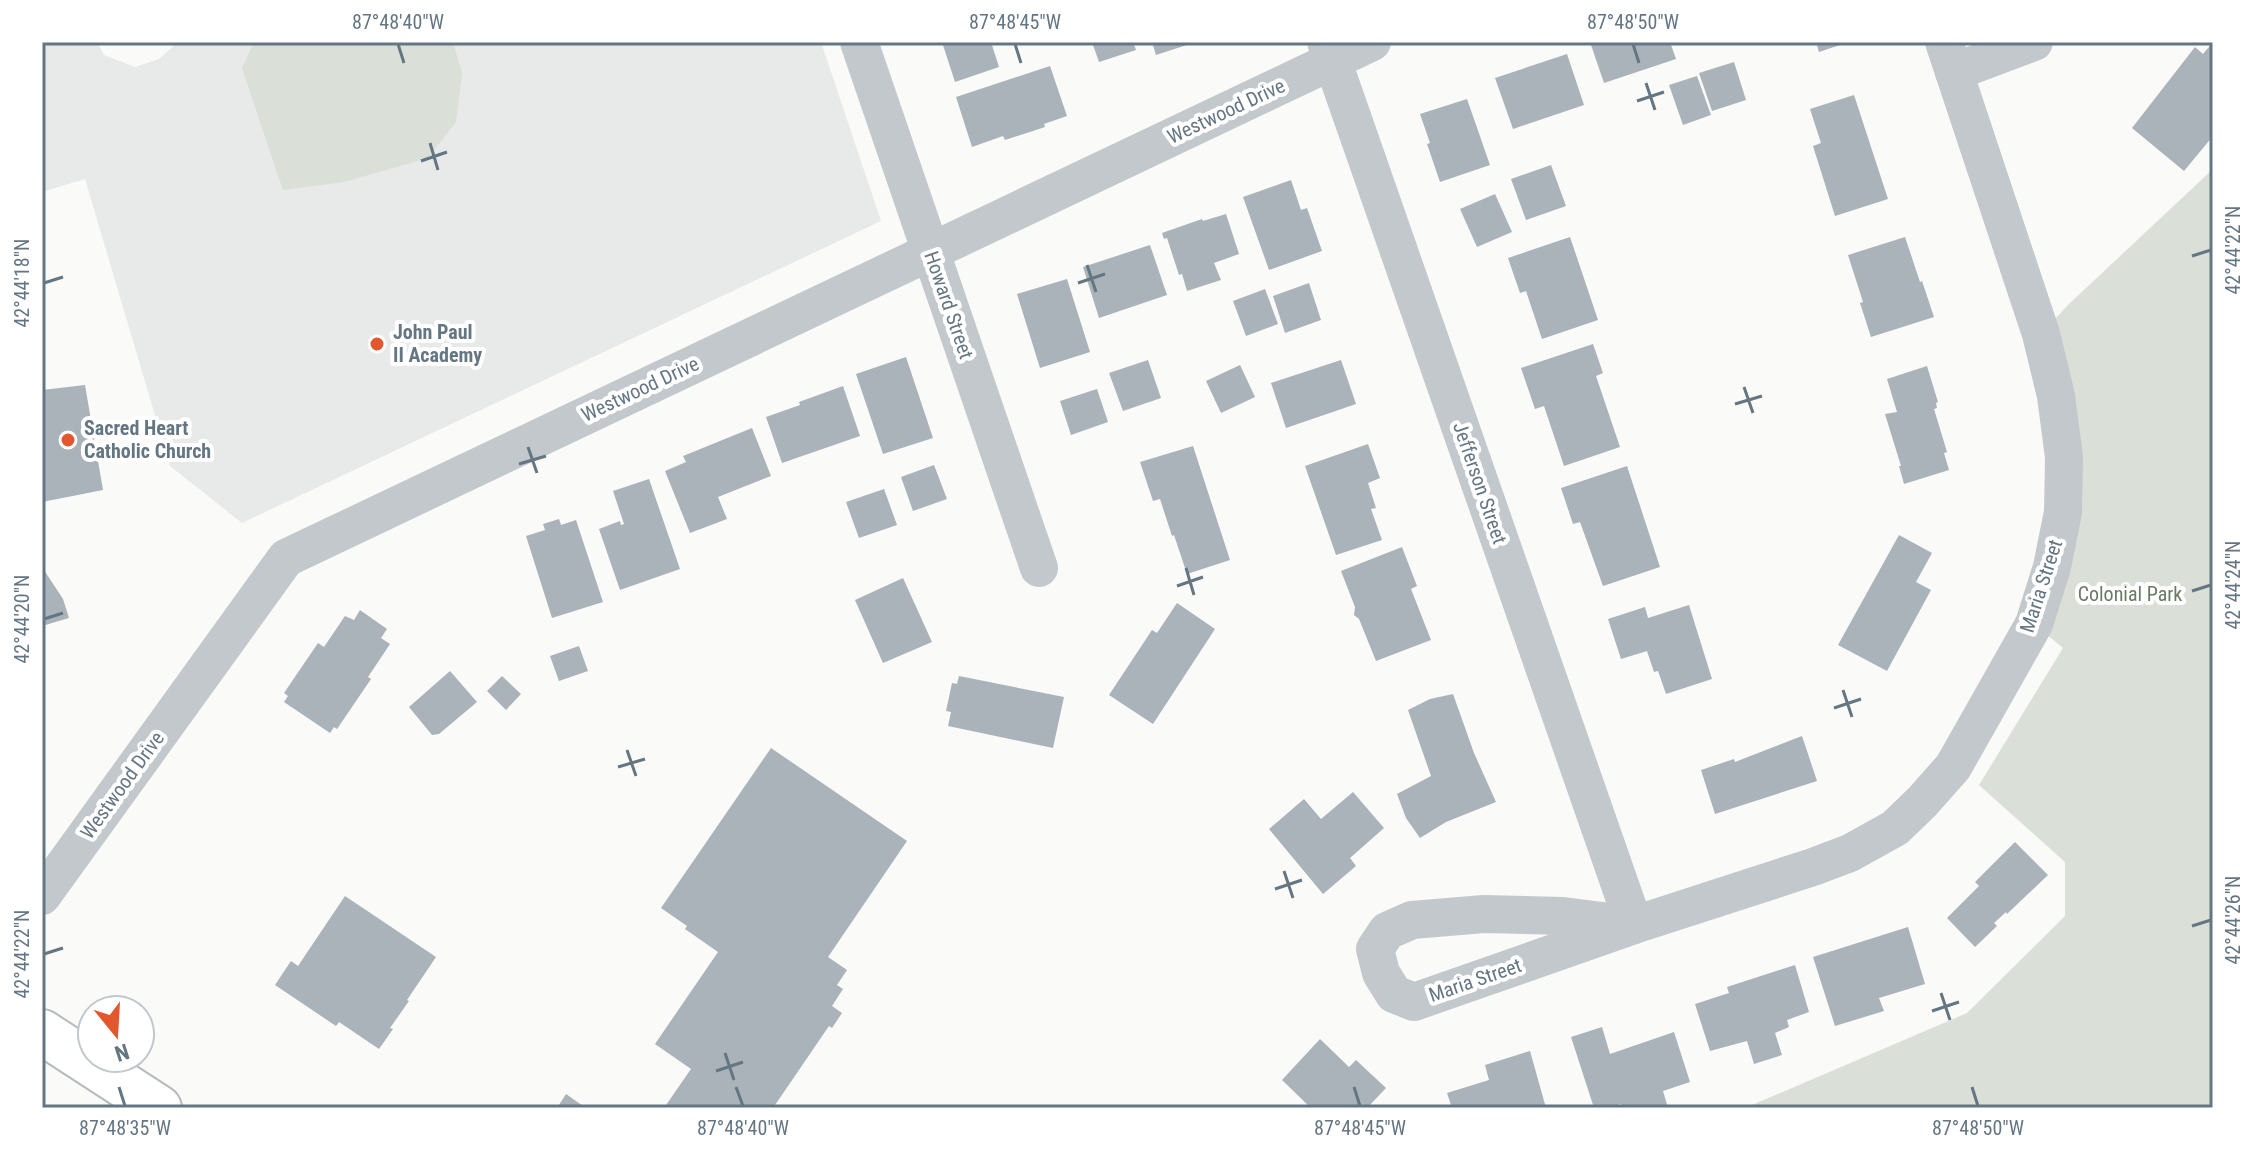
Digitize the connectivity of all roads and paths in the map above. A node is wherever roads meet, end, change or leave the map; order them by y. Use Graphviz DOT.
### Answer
graph roads {
  1 [pos="859,42"];
  2 [pos="1372,42"];
  3 [pos="2034,42"];
  4 [pos="1329,51"];
  5 [pos="1949,57"];
  6 [pos="931,251"];
  7 [pos="1039,568"];
  8 [pos="42,896"];
  9 [pos="1634,925"];
  10 [pos="42,1032"];
  11 [pos="159,1108"];
  1 -- 6 [label="street, Howard Street"];
  2 -- 4 [label="street, Westwood Drive"];
  3 -- 5 [label="street"];
  4 -- 6 [label="street, Westwood Drive"];
  4 -- 9 [label="street, Jefferson Street"];
  5 -- 9 [label="street, Maria Street"];
  6 -- 7 [label="street, Howard Street"];
  6 -- 8 [label="street, Westwood Drive"];
  9 -- 9 [label="street, Maria Street"];
  10 -- 11 [label="main road"];
}
